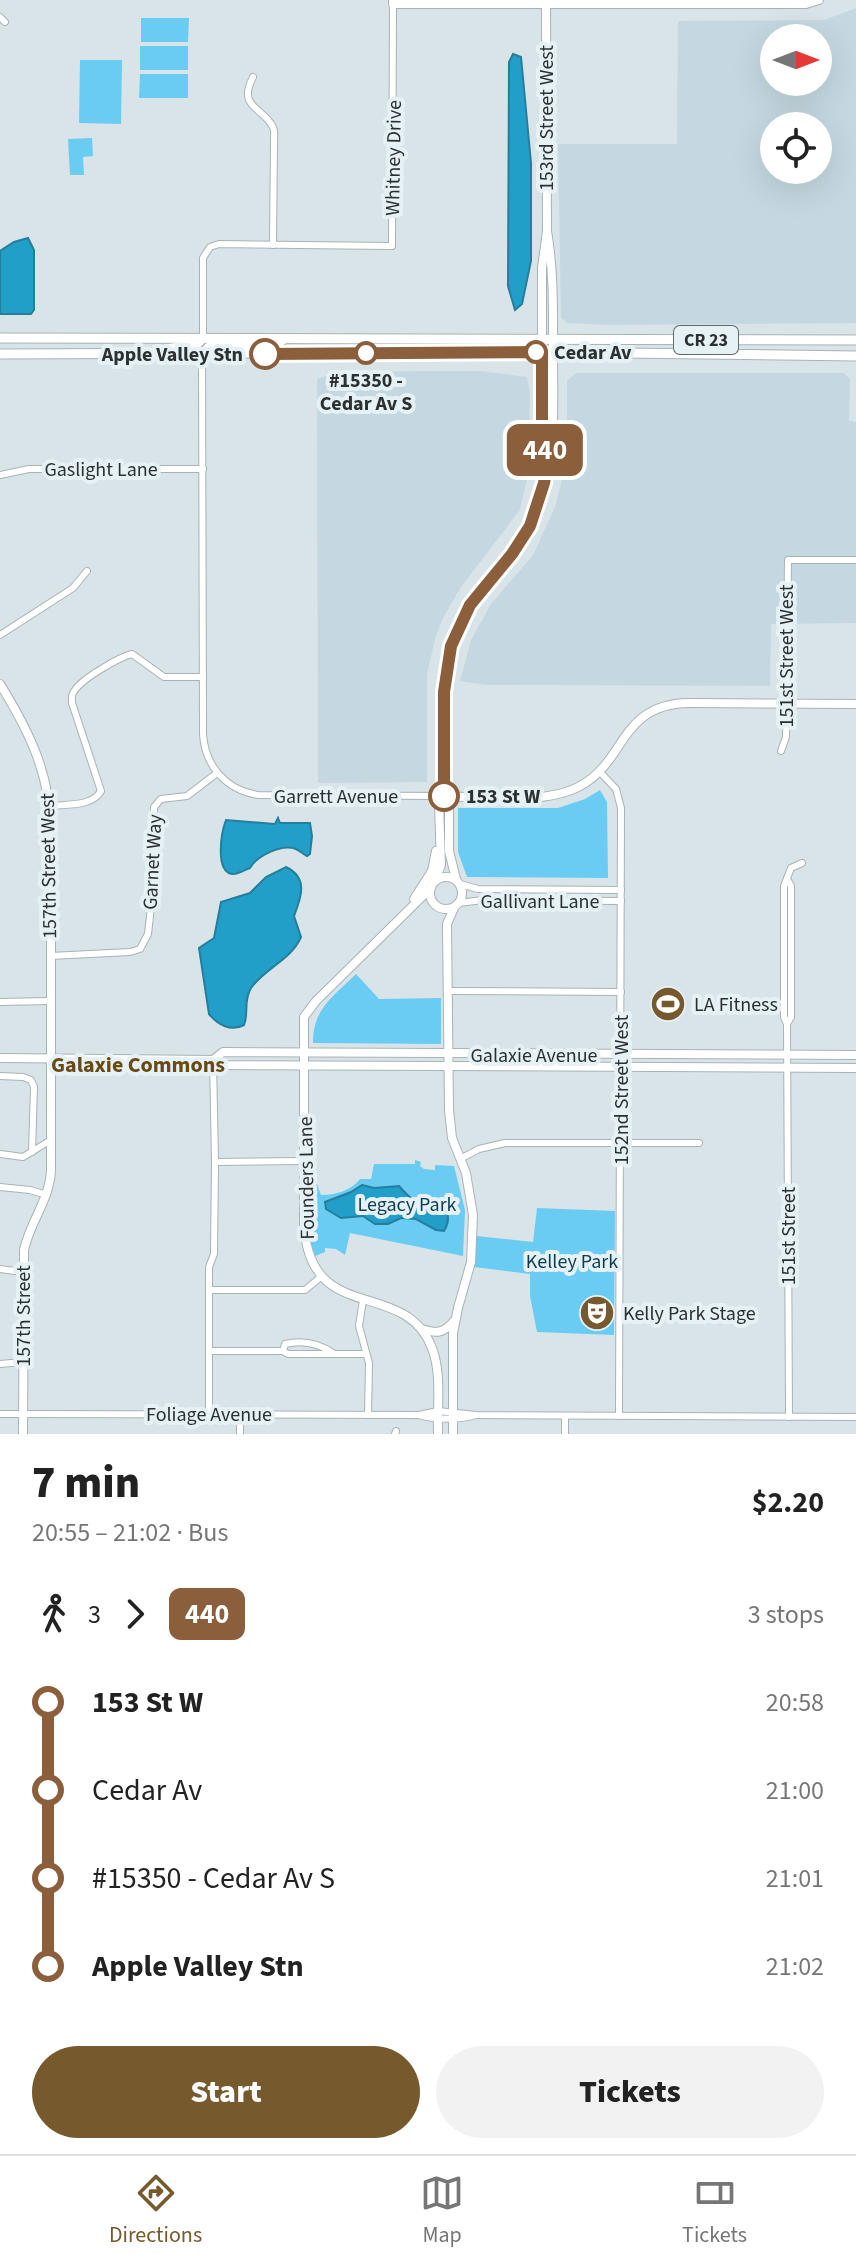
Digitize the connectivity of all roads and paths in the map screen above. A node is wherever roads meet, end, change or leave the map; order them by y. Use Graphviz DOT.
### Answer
graph roads {
  1 [pos="819,0"];
  2 [pos="393,2"];
  3 [pos="492,2"];
  4 [pos="634,2"];
  5 [pos="722,2"];
  6 [pos="546,4"];
  7 [pos="253,77"];
  8 [pos="547,231"];
  9 [pos="273,245"];
  10 [pos="0,338"];
  11 [pos="203,338"];
  12 [pos="286,339"];
  13 [pos="856,340"];
  14 [pos="542,341"];
  15 [pos="553,341"];
  16 [pos="548,352"];
  17 [pos="0,354"];
  18 [pos="134,354"];
  19 [pos="202,354"];
  20 [pos="856,356"];
  21 [pos="203,469"];
  22 [pos="0,475"];
  23 [pos="856,560"];
  24 [pos="87,571"];
  25 [pos="0,635"];
  26 [pos="203,677"];
  27 [pos="0,684"];
  28 [pos="786,703"];
  29 [pos="856,704"];
  30 [pos="781,751"];
  31 [pos="600,772"];
  32 [pos="217,773"];
  33 [pos="444,796"];
  34 [pos="50,806"];
  35 [pos="438,838"];
  36 [pos="802,863"];
  37 [pos="458,882"];
  38 [pos="432,885"];
  39 [pos="621,890"];
  40 [pos="621,901"];
  41 [pos="456,905"];
  42 [pos="403,915"];
  43 [pos="50,956"];
  44 [pos="449,991"];
  45 [pos="621,992"];
  46 [pos="50,1001"];
  47 [pos="0,1002"];
  48 [pos="303,1053"];
  49 [pos="449,1054"];
  50 [pos="621,1055"];
  51 [pos="856,1055"];
  52 [pos="787,1056"];
  53 [pos="0,1058"];
  54 [pos="50,1059"];
  55 [pos="213,1060"];
  56 [pos="304,1066"];
  57 [pos="449,1067"];
  58 [pos="787,1067"];
  59 [pos="621,1068"];
  60 [pos="856,1068"];
  61 [pos="0,1076"];
  62 [pos="51,1140"];
  63 [pos="620,1143"];
  64 [pos="699,1143"];
  65 [pos="32,1152"];
  66 [pos="0,1154"];
  67 [pos="460,1159"];
  68 [pos="304,1161"];
  69 [pos="215,1162"];
  70 [pos="0,1187"];
  71 [pos="47,1195"];
  72 [pos="0,1269"];
  73 [pos="23,1272"];
  74 [pos="322,1276"];
  75 [pos="209,1290"];
  76 [pos="363,1300"];
  77 [pos="454,1321"];
  78 [pos="422,1329"];
  79 [pos="209,1351"];
  80 [pos="283,1351"];
  81 [pos="333,1353"];
  82 [pos="366,1354"];
  83 [pos="23,1362"];
  84 [pos="0,1364"];
  85 [pos="0,1414"];
  86 [pos="23,1414"];
  87 [pos="240,1414"];
  88 [pos="209,1415"];
  89 [pos="368,1415"];
  90 [pos="438,1415"];
  91 [pos="453,1415"];
  92 [pos="565,1416"];
  93 [pos="619,1416"];
  94 [pos="789,1417"];
  95 [pos="856,1417"];
  96 [pos="23,1434"];
  97 [pos="240,1434"];
  98 [pos="438,1434"];
  99 [pos="453,1434"];
  100 [pos="565,1434"];
  1 -- 5 [label="street"];
  2 -- 3 [label="street"];
  2 -- 9 [label="street, Whitney Drive"];
  3 -- 6 [label="street"];
  4 -- 5 [label="street"];
  4 -- 6 [label="street"];
  6 -- 8 [label="street, 153rd Street West"];
  7 -- 9 [label="street"];
  8 -- 14 [label="street, 153rd Street West"];
  8 -- 15 [label="street, 153rd Street West"];
  9 -- 11 [label="street, Whitney Drive"];
  10 -- 11 [label="main road, CR 23"];
  11 -- 12 [label="main road, CR 23"];
  11 -- 18 [label="main road"];
  12 -- 14 [label="main road, CR 23"];
  12 -- 19 [label="main road"];
  13 -- 15 [label="main road, CR 23"];
  14 -- 15 [label="main road, CR 23"];
  14 -- 16 [label="street, 153rd Street West"];
  15 -- 16 [label="street, 153rd Street West"];
  16 -- 19 [label="main road, CR 23"];
  16 -- 20 [label="main road, CR 23"];
  16 -- 33 [label="street, 153rd Street West"];
  17 -- 18 [label="main road, CR 23"];
  18 -- 19 [label="main road, CR 23"];
  19 -- 21 [label="street"];
  21 -- 22 [label="street, Gaslight Lane"];
  21 -- 26 [label="street"];
  23 -- 28 [label="street, 151st Street West"];
  24 -- 25 [label="street"];
  26 -- 32 [label="street"];
  26 -- 34 [label="street"];
  27 -- 34 [label="street, 157th Street West"];
  28 -- 29 [label="street, Garrett Avenue"];
  28 -- 30 [label="street, 151st Street West"];
  28 -- 31 [label="street, Garrett Avenue"];
  31 -- 33 [label="street, Garrett Avenue"];
  31 -- 39 [label="street, 152nd Street West"];
  32 -- 33 [label="street, Garrett Avenue"];
  32 -- 43 [label="street, Garnet Way"];
  33 -- 35 [label="street, 153rd Street West"];
  33 -- 37 [label="street, 153rd Street West"];
  34 -- 43 [label="street, 157th Street West"];
  35 -- 38 [label="street, 153rd Street West"];
  35 -- 42 [label="street, Founders Lane"];
  36 -- 52 [label="street"];
  37 -- 38 [label="street"];
  37 -- 39 [label="street, Gallivant Lane"];
  37 -- 41 [label="street"];
  38 -- 41 [label="street"];
  38 -- 42 [label="street, Founders Lane"];
  39 -- 40 [label="street, 152nd Street West"];
  40 -- 41 [label="street, Gallivant Lane"];
  40 -- 45 [label="street, 152nd Street West"];
  41 -- 44 [label="street"];
  42 -- 48 [label="street, Founders Lane"];
  43 -- 46 [label="street, 157th Street West"];
  44 -- 45 [label="street"];
  44 -- 49 [label="street"];
  45 -- 50 [label="street, 152nd Street West"];
  46 -- 47 [label="street"];
  46 -- 54 [label="street, 157th Street West"];
  48 -- 49 [label="street, Galaxie Avenue"];
  48 -- 55 [label="street, Galaxie Avenue"];
  48 -- 56 [label="street, Founders Lane"];
  49 -- 50 [label="street, Galaxie Avenue"];
  49 -- 57 [label="street"];
  50 -- 52 [label="street, Galaxie Avenue"];
  50 -- 59 [label="street, 152nd Street West"];
  51 -- 52 [label="street, Galaxie Avenue"];
  52 -- 58 [label="street, 151st Street"];
  53 -- 54 [label="street, Galaxie Avenue"];
  54 -- 55 [label="street, Galaxie Avenue"];
  54 -- 62 [label="street, 157th Street"];
  55 -- 56 [label="street, Galaxie Avenue"];
  55 -- 69 [label="street"];
  56 -- 57 [label="street, Galaxie Avenue"];
  56 -- 68 [label="street, Founders Lane"];
  57 -- 59 [label="street, Galaxie Avenue"];
  57 -- 67 [label="street"];
  58 -- 59 [label="street, Galaxie Avenue"];
  58 -- 60 [label="street, Galaxie Avenue"];
  58 -- 94 [label="street, 151st Street"];
  59 -- 63 [label="street, 152nd Street West"];
  61 -- 65 [label="street"];
  62 -- 65 [label="street"];
  62 -- 71 [label="street, 157th Street"];
  63 -- 64 [label="street"];
  63 -- 67 [label="street"];
  63 -- 93 [label="street, 152nd Street West"];
  65 -- 66 [label="street"];
  67 -- 77 [label="street"];
  68 -- 69 [label="street"];
  68 -- 74 [label="street, Founders Lane"];
  69 -- 75 [label="street"];
  70 -- 71 [label="street"];
  71 -- 73 [label="street, 157th Street"];
  72 -- 73 [label="street"];
  73 -- 83 [label="street, 157th Street"];
  74 -- 75 [label="street"];
  74 -- 76 [label="street"];
  75 -- 79 [label="street"];
  76 -- 78 [label="street"];
  76 -- 82 [label="street"];
  77 -- 78 [label="street"];
  77 -- 91 [label="street"];
  78 -- 90 [label="street"];
  79 -- 80 [label="street"];
  79 -- 88 [label="street"];
  80 -- 81 [label="street"];
  80 -- 81 [label="street"];
  81 -- 82 [label="street"];
  82 -- 89 [label="street"];
  83 -- 84 [label="street"];
  83 -- 86 [label="street, 157th Street"];
  85 -- 86 [label="street, Foliage Avenue"];
  86 -- 88 [label="street, Foliage Avenue"];
  86 -- 96 [label="street, 157th Street"];
  87 -- 88 [label="street, Foliage Avenue"];
  87 -- 89 [label="street, Foliage Avenue"];
  87 -- 97 [label="street"];
  89 -- 90 [label="street, Foliage Avenue"];
  90 -- 91 [label="street, Foliage Avenue"];
  90 -- 98 [label="street"];
  91 -- 92 [label="street, Foliage Avenue"];
  91 -- 99 [label="street"];
  92 -- 93 [label="street, Foliage Avenue"];
  92 -- 100 [label="street"];
  93 -- 94 [label="street, Foliage Avenue"];
  94 -- 95 [label="street, Foliage Avenue"];
}
